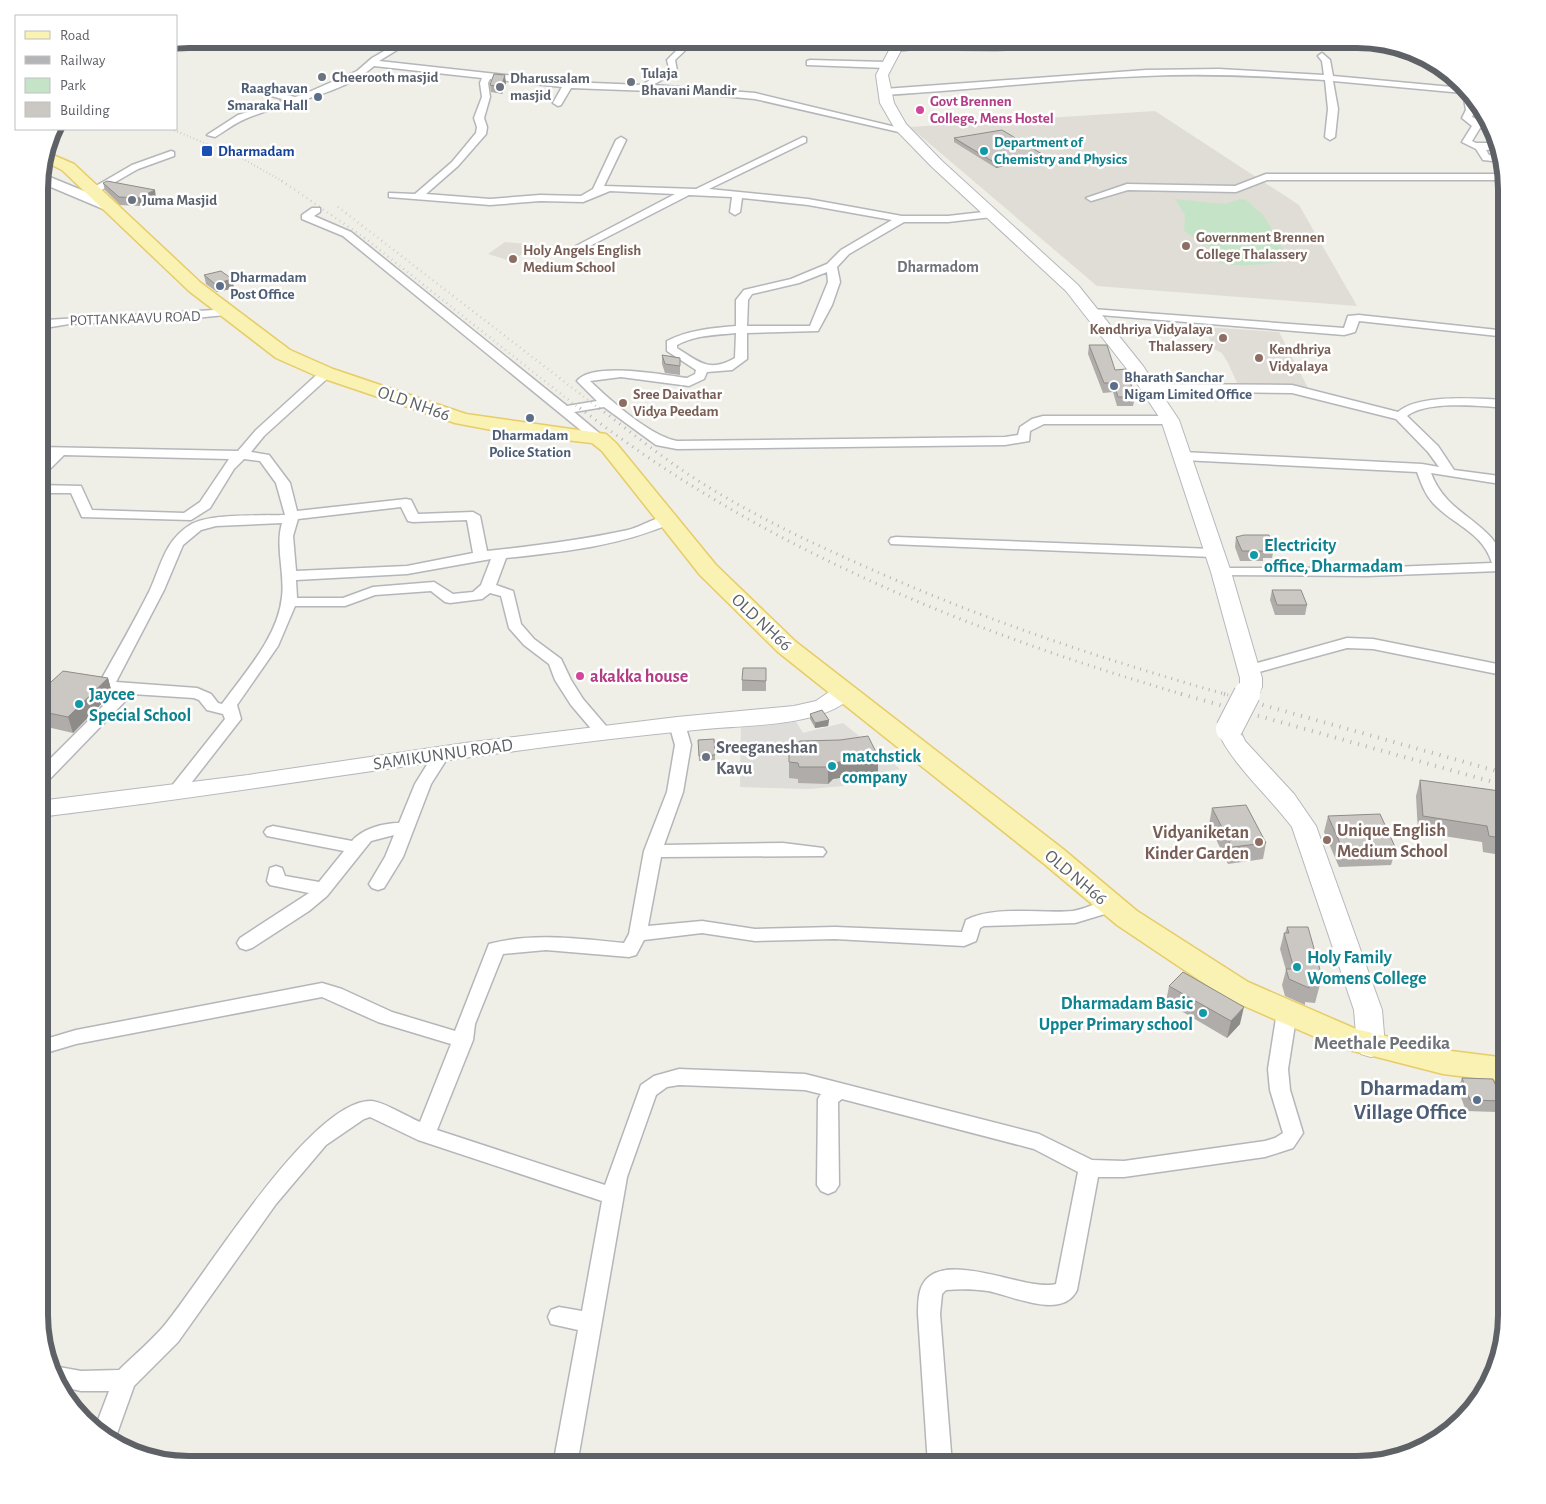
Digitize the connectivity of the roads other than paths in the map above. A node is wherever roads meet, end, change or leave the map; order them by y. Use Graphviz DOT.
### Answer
graph roads {
  1 [pos="395,48"];
  2 [pos="684,48"];
  3 [pos="895,48"];
  4 [pos="373,53"];
  5 [pos="384,54"];
  6 [pos="1322,56"];
  7 [pos="372,63"];
  8 [pos="810,64"];
  9 [pos="886,65"];
  10 [pos="487,77"];
  11 [pos="1328,80"];
  12 [pos="568,85"];
  13 [pos="643,88"];
  14 [pos="1457,89"];
  15 [pos="268,92"];
  16 [pos="884,92"];
  17 [pos="297,100"];
  18 [pos="1470,102"];
  19 [pos="558,103"];
  20 [pos="212,130"];
  21 [pos="903,130"];
  22 [pos="1330,138"];
  23 [pos="621,140"];
  24 [pos="803,140"];
  25 [pos="1481,146"];
  26 [pos="1492,146"];
  27 [pos="171,154"];
  28 [pos="51,159"];
  29 [pos="1495,159"];
  30 [pos="1498,177"];
  31 [pos="48,180"];
  32 [pos="94,190"];
  33 [pos="597,191"];
  34 [pos="687,191"];
  35 [pos="698,191"];
  36 [pos="393,195"];
  37 [pos="737,195"];
  38 [pos="418,196"];
  39 [pos="1091,198"];
  40 [pos="113,208"];
  41 [pos="316,210"];
  42 [pos="735,212"];
  43 [pos="992,214"];
  44 [pos="902,219"];
  45 [pos="580,248"];
  46 [pos="831,266"];
  47 [pos="231,312"];
  48 [pos="1092,312"];
  49 [pos="48,324"];
  50 [pos="740,330"];
  51 [pos="1498,333"];
  52 [pos="702,369"];
  53 [pos="326,373"];
  54 [pos="1149,388"];
  55 [pos="606,403"];
  56 [pos="1498,404"];
  57 [pos="564,410"];
  58 [pos="1400,416"];
  59 [pos="1170,420"];
  60 [pos="599,438"];
  61 [pos="48,450"];
  62 [pos="61,451"];
  63 [pos="242,455"];
  64 [pos="1183,456"];
  65 [pos="48,463"];
  66 [pos="1422,468"];
  67 [pos="1450,473"];
  68 [pos="1498,481"];
  69 [pos="48,489"];
  70 [pos="292,517"];
  71 [pos="667,520"];
  72 [pos="896,541"];
  73 [pos="1213,553"];
  74 [pos="500,554"];
  75 [pos="481,556"];
  76 [pos="1498,557"];
  77 [pos="1498,567"];
  78 [pos="399,570"];
  79 [pos="1221,572"];
  80 [pos="290,576"];
  81 [pos="488,586"];
  82 [pos="391,590"];
  83 [pos="288,602"];
  84 [pos="1498,669"];
  85 [pos="1250,679"];
  86 [pos="72,681"];
  87 [pos="107,684"];
  88 [pos="128,689"];
  89 [pos="844,692"];
  90 [pos="230,710"];
  91 [pos="677,724"];
  92 [pos="605,734"];
  93 [pos="442,754"];
  94 [pos="48,771"];
  95 [pos="175,792"];
  96 [pos="48,808"];
  97 [pos="404,829"];
  98 [pos="273,832"];
  99 [pos="356,848"];
  100 [pos="653,851"];
  101 [pos="817,852"];
  102 [pos="276,872"];
  103 [pos="378,884"];
  104 [pos="323,889"];
  105 [pos="1112,906"];
  106 [pos="638,934"];
  107 [pos="246,943"];
  108 [pos="1287,1012"];
  109 [pos="463,1040"];
  110 [pos="48,1045"];
  111 [pos="1370,1046"];
  112 [pos="1498,1069"];
  113 [pos="838,1091"];
  114 [pos="425,1134"];
  115 [pos="1089,1168"];
  116 [pos="828,1186"];
  117 [pos="614,1196"];
  118 [pos="559,1317"];
  119 [pos="591,1322"];
  120 [pos="61,1376"];
  121 [pos="124,1380"];
  122 [pos="107,1430"];
  123 [pos="567,1456"];
  124 [pos="939,1456"];
  1 -- 5 [label="street"];
  2 -- 13 [label="street"];
  3 -- 9 [label="main road"];
  4 -- 5 [label="street"];
  5 -- 7 [label="street"];
  6 -- 11 [label="street"];
  7 -- 10 [label="street"];
  7 -- 17 [label="street"];
  8 -- 9 [label="street"];
  9 -- 16 [label="main road"];
  10 -- 12 [label="street"];
  10 -- 38 [label="street"];
  11 -- 14 [label="street"];
  11 -- 16 [label="street"];
  11 -- 22 [label="street"];
  12 -- 13 [label="street"];
  12 -- 19 [label="street"];
  13 -- 21 [label="street"];
  15 -- 17 [label="street"];
  16 -- 21 [label="main road"];
  17 -- 20 [label="street"];
  18 -- 25 [label="street"];
  21 -- 43 [label="main road"];
  23 -- 33 [label="street"];
  24 -- 35 [label="street"];
  25 -- 26 [label="street"];
  25 -- 29 [label="street"];
  27 -- 32 [label="street"];
  28 -- 32 [label="main road, OLD NH66"];
  30 -- 39 [label="street"];
  31 -- 40 [label="street"];
  32 -- 40 [label="main road, OLD NH66"];
  33 -- 34 [label="street"];
  33 -- 38 [label="street"];
  34 -- 35 [label="street"];
  34 -- 45 [label="street"];
  35 -- 37 [label="street"];
  36 -- 38 [label="street"];
  37 -- 42 [label="street"];
  37 -- 44 [label="street"];
  40 -- 47 [label="main road, OLD NH66"];
  41 -- 57 [label="street"];
  43 -- 44 [label="street"];
  43 -- 48 [label="main road"];
  44 -- 46 [label="street"];
  46 -- 50 [label="street"];
  46 -- 50 [label="street"];
  47 -- 49 [label="street, POTTANKAAVU ROAD"];
  47 -- 53 [label="main road, OLD NH66"];
  48 -- 51 [label="street"];
  48 -- 54 [label="main road"];
  50 -- 52 [label="street"];
  50 -- 52 [label="street"];
  52 -- 55 [label="street"];
  53 -- 60 [label="main road, OLD NH66"];
  53 -- 63 [label="street"];
  54 -- 58 [label="street"];
  54 -- 59 [label="main road"];
  55 -- 57 [label="street"];
  55 -- 59 [label="street"];
  56 -- 58 [label="street"];
  57 -- 60 [label="street"];
  58 -- 67 [label="street"];
  59 -- 64 [label="main road"];
  60 -- 71 [label="main road, OLD NH66"];
  61 -- 62 [label="street"];
  62 -- 63 [label="street"];
  62 -- 65 [label="street"];
  63 -- 69 [label="street"];
  63 -- 70 [label="street"];
  64 -- 66 [label="street"];
  64 -- 73 [label="main road"];
  66 -- 67 [label="street"];
  66 -- 76 [label="street"];
  67 -- 68 [label="street"];
  70 -- 75 [label="street"];
  70 -- 80 [label="street"];
  70 -- 87 [label="street"];
  71 -- 74 [label="street"];
  71 -- 89 [label="main road, OLD NH66"];
  72 -- 73 [label="street"];
  73 -- 79 [label="main road"];
  74 -- 75 [label="street"];
  74 -- 81 [label="street"];
  75 -- 78 [label="street"];
  77 -- 79 [label="street"];
  78 -- 80 [label="street"];
  78 -- 82 [label="street"];
  79 -- 85 [label="main road"];
  80 -- 83 [label="street"];
  81 -- 82 [label="street"];
  81 -- 92 [label="street"];
  82 -- 83 [label="street"];
  83 -- 90 [label="street"];
  84 -- 85 [label="street"];
  85 -- 111 [label="main road, bridge"];
  86 -- 87 [label="street"];
  87 -- 88 [label="street"];
  88 -- 90 [label="street"];
  88 -- 94 [label="street"];
  89 -- 91 [label="main road, SAMIKUNNU ROAD"];
  89 -- 105 [label="main road, OLD NH66"];
  90 -- 95 [label="street"];
  91 -- 92 [label="main road, SAMIKUNNU ROAD"];
  91 -- 100 [label="street"];
  92 -- 93 [label="main road, SAMIKUNNU ROAD"];
  93 -- 95 [label="main road, SAMIKUNNU ROAD"];
  93 -- 97 [label="street"];
  95 -- 96 [label="main road, SAMIKUNNU ROAD"];
  97 -- 99 [label="street"];
  97 -- 103 [label="street"];
  98 -- 99 [label="street"];
  99 -- 104 [label="street"];
  100 -- 101 [label="street"];
  100 -- 106 [label="street"];
  102 -- 104 [label="street"];
  104 -- 107 [label="street"];
  105 -- 106 [label="street"];
  105 -- 108 [label="main road, OLD NH66"];
  106 -- 109 [label="street"];
  108 -- 111 [label="main road, OLD NH66"];
  108 -- 115 [label="street"];
  109 -- 110 [label="street"];
  109 -- 114 [label="street"];
  111 -- 112 [label="main road, OLD NH66"];
  113 -- 115 [label="street"];
  113 -- 116 [label="street"];
  113 -- 117 [label="street"];
  114 -- 117 [label="street"];
  114 -- 121 [label="street"];
  115 -- 124 [label="street"];
  117 -- 119 [label="street"];
  118 -- 119 [label="street"];
  119 -- 123 [label="street"];
  120 -- 121 [label="street"];
  121 -- 122 [label="street"];
}
